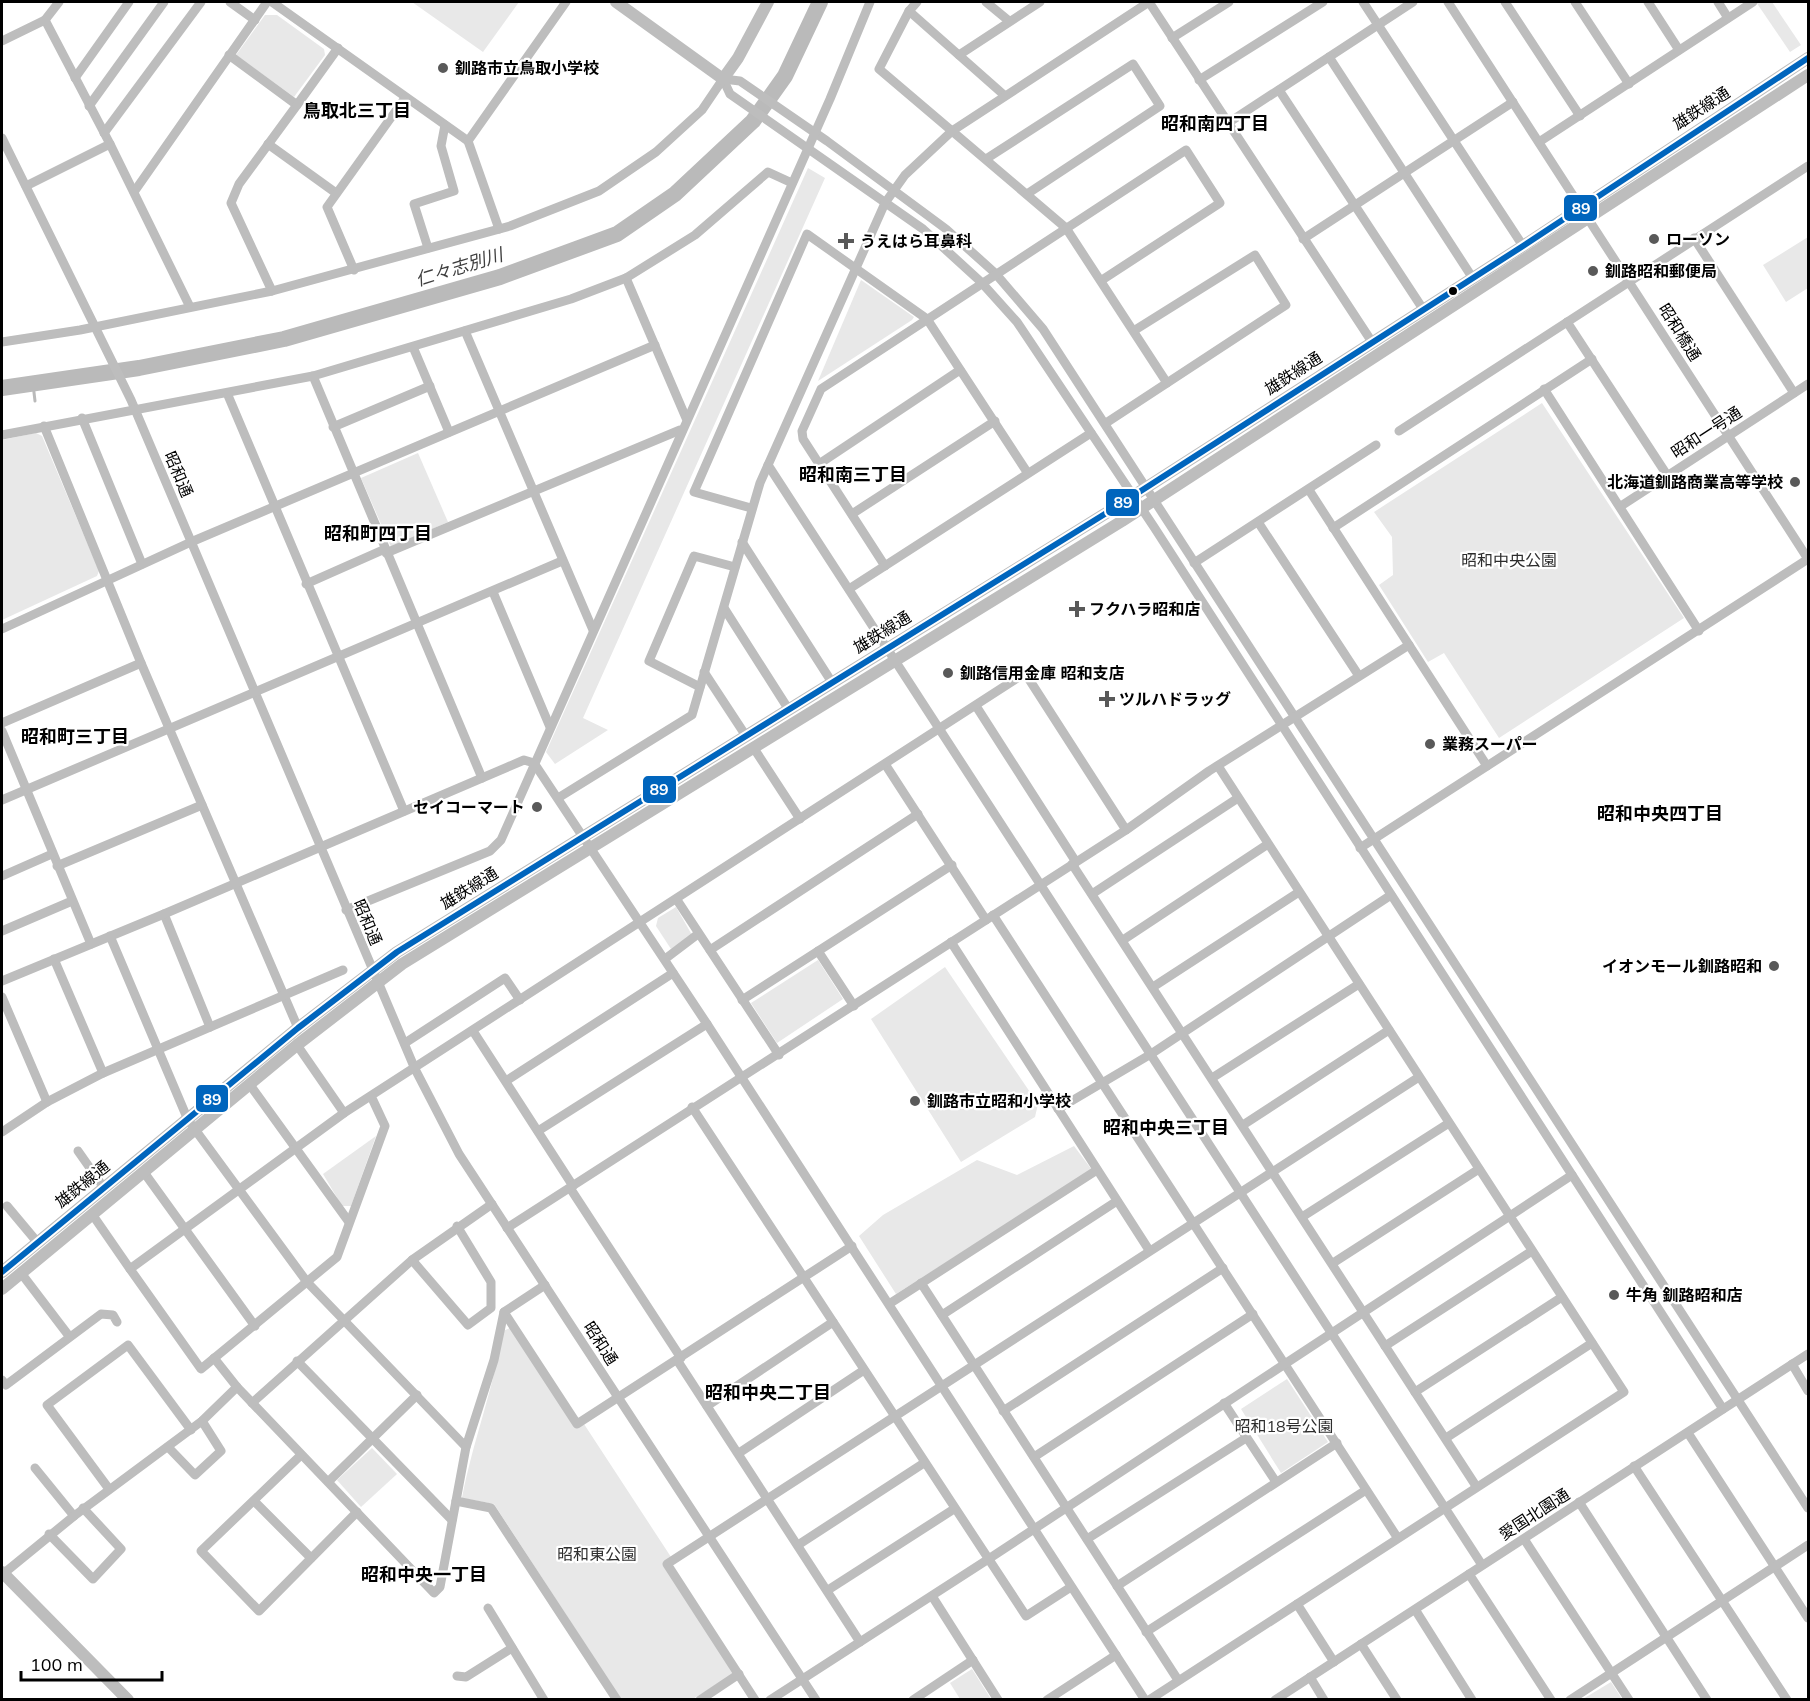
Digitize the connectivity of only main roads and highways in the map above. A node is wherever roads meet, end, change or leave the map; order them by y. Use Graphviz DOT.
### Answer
graph roads {
  1 [pos="616,2"];
  2 [pos="766,2"];
  3 [pos="1809,58"];
  4 [pos="1809,75"];
  5 [pos="1584,212"];
  6 [pos="749,742"];
  7 [pos="375,977"];
  8 [pos="191,1125"];
  9 [pos="2,1272"];
  10 [pos="2,1288"];
  11 [pos="2,1573"];
  12 [pos="128,1700"];
  1 -- 2 [label="main road"];
  3 -- 5 [label="main road, 雄鉄線通"];
  4 -- 5 [label="main road, 雄鉄線通"];
  5 -- 6 [label="main road, 雄鉄線通"];
  5 -- 6 [label="main road, 雄鉄線通"];
  6 -- 7 [label="main road"];
  6 -- 7 [label="main road, 雄鉄線通"];
  7 -- 8 [label="main road"];
  7 -- 8 [label="main road, 雄鉄線通"];
  8 -- 9 [label="main road, 雄鉄線通"];
  8 -- 10 [label="main road"];
  11 -- 12 [label="main road"];
}
